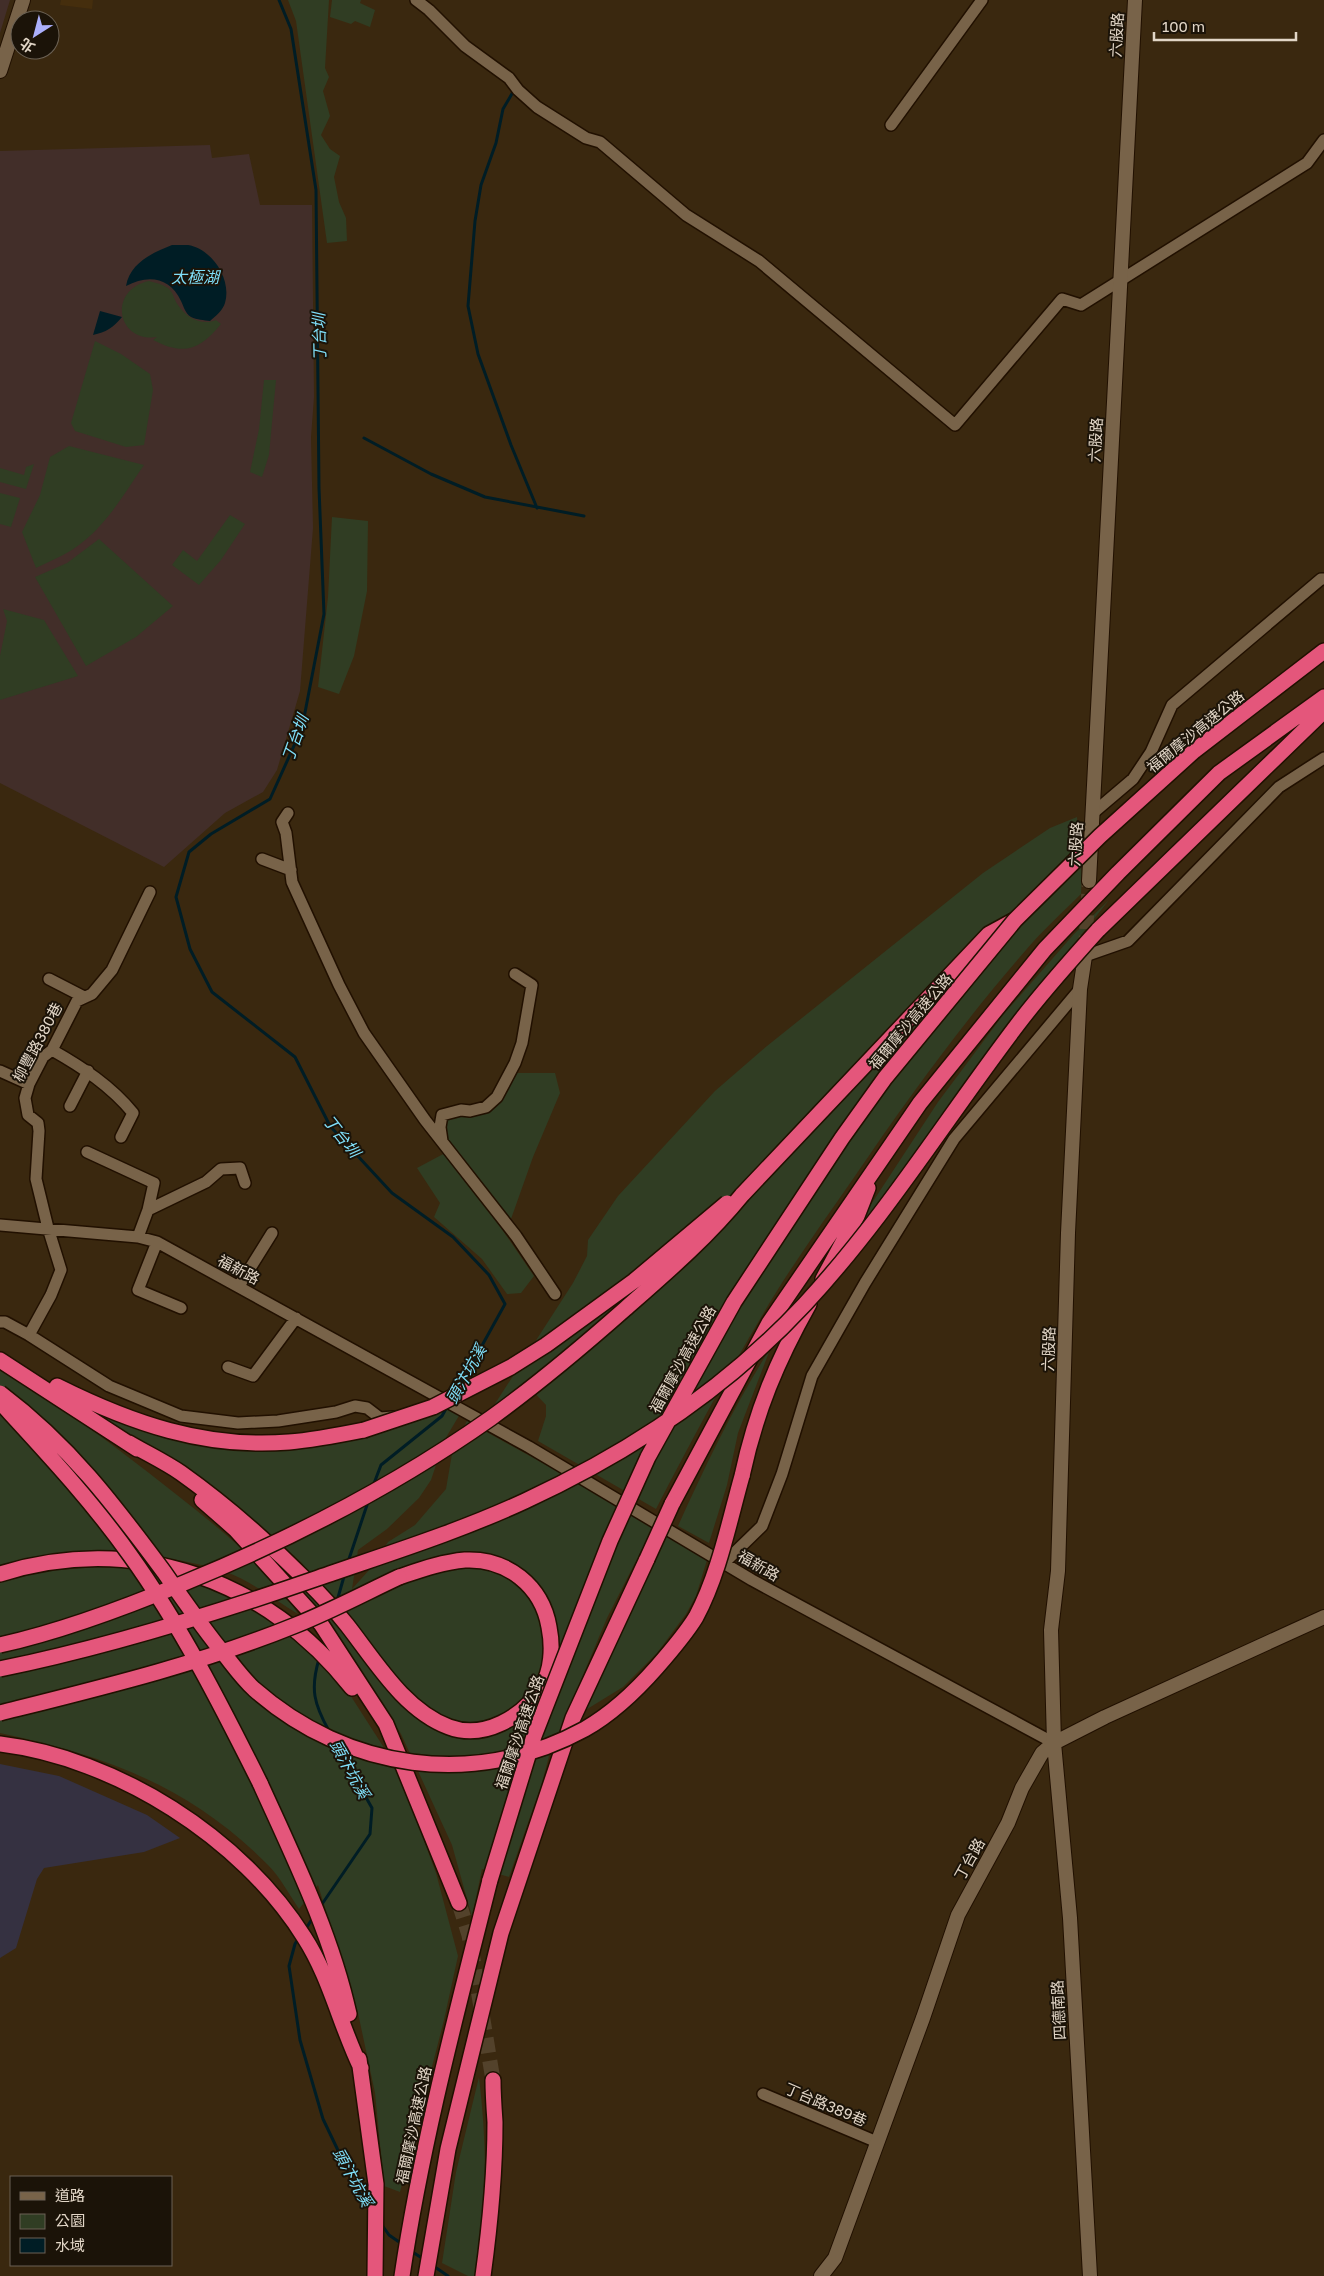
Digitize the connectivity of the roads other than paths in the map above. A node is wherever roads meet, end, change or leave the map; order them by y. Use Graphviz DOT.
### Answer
graph roads {
  1 [pos="23,0"];
  2 [pos="416,0"];
  3 [pos="982,0"];
  4 [pos="1135,0"];
  5 [pos="0,70"];
  6 [pos="891,125"];
  7 [pos="1324,140"];
  8 [pos="1120,279"];
  9 [pos="1324,579"];
  10 [pos="1324,652"];
  11 [pos="1324,696"];
  12 [pos="1324,711"];
  13 [pos="1324,758"];
  14 [pos="288,813"];
  15 [pos="1093,813"];
  16 [pos="262,859"];
  17 [pos="291,870"];
  18 [pos="1089,881"];
  19 [pos="150,892"];
  20 [pos="1015,920"];
  21 [pos="1085,956"];
  22 [pos="515,974"];
  23 [pos="49,979"];
  24 [pos="1080,989"];
  25 [pos="84,997"];
  26 [pos="52,1050"];
  27 [pos="0,1071"];
  28 [pos="88,1071"];
  29 [pos="29,1084"];
  30 [pos="70,1106"];
  31 [pos="121,1137"];
  32 [pos="442,1141"];
  33 [pos="87,1152"];
  34 [pos="877,1165"];
  35 [pos="245,1183"];
  36 [pos="742,1195"];
  37 [pos="148,1210"];
  38 [pos="0,1225"];
  39 [pos="48,1228"];
  40 [pos="272,1233"];
  41 [pos="138,1237"];
  42 [pos="157,1242"];
  43 [pos="239,1286"];
  44 [pos="555,1294"];
  45 [pos="181,1308"];
  46 [pos="296,1318"];
  47 [pos="0,1322"];
  48 [pos="29,1335"];
  49 [pos="0,1359"];
  50 [pos="228,1367"];
  51 [pos="0,1393"];
  52 [pos="0,1402"];
  53 [pos="445,1402"];
  54 [pos="129,1443"];
  55 [pos="724,1563"];
  56 [pos="0,1574"];
  57 [pos="1324,1617"];
  58 [pos="0,1645"];
  59 [pos="0,1669"];
  60 [pos="0,1714"];
  61 [pos="1054,1743"];
  62 [pos="0,1744"];
  63 [pos="410,1779"];
  64 [pos="459,1903"];
  65 [pos="361,2068"];
  66 [pos="493,2080"];
  67 [pos="763,2094"];
  68 [pos="877,2142"];
  69 [pos="483,2275"];
  70 [pos="375,2276"];
  71 [pos="402,2276"];
  72 [pos="426,2276"];
  73 [pos="821,2276"];
  74 [pos="1090,2276"];
  1 -- 5 [label="street"];
  2 -- 8 [label="street"];
  3 -- 6 [label="street"];
  4 -- 8 [label="street, 六股路"];
  7 -- 8 [label="street"];
  8 -- 15 [label="street, 六股路"];
  9 -- 15 [label="street"];
  10 -- 20 [label="highway, 福爾摩沙高速公路, bridge"];
  11 -- 34 [label="highway"];
  12 -- 59 [label="highway, bridge"];
  13 -- 21 [label="street"];
  14 -- 17 [label="street"];
  15 -- 18 [label="street, 六股路"];
  16 -- 17 [label="street"];
  17 -- 32 [label="street"];
  19 -- 25 [label="street, 柳豐路380巷"];
  20 -- 36 [label="highway, bridge"];
  20 -- 71 [label="highway, 福爾摩沙高速公路, bridge"];
  21 -- 24 [label="street, 六股路"];
  22 -- 32 [label="street"];
  23 -- 25 [label="street"];
  24 -- 55 [label="street"];
  24 -- 61 [label="street, 六股路"];
  25 -- 26 [label="street, 柳豐路380巷"];
  26 -- 28 [label="street"];
  26 -- 29 [label="street, 柳豐路380巷"];
  27 -- 29 [label="street"];
  28 -- 30 [label="street"];
  28 -- 31 [label="street"];
  29 -- 39 [label="street, 柳豐路380巷"];
  32 -- 44 [label="street"];
  33 -- 37 [label="street"];
  34 -- 51 [label="highway, bridge"];
  34 -- 72 [label="highway, bridge"];
  35 -- 37 [label="street"];
  36 -- 49 [label="highway, bridge"];
  36 -- 58 [label="highway, bridge"];
  37 -- 41 [label="street"];
  38 -- 39 [label="street, 福新路"];
  39 -- 41 [label="street, 福新路"];
  39 -- 48 [label="street, 柳豐路380巷"];
  40 -- 43 [label="street"];
  41 -- 42 [label="street, 福新路"];
  42 -- 43 [label="street, 福新路"];
  42 -- 45 [label="street"];
  43 -- 46 [label="street, 福新路"];
  46 -- 50 [label="street"];
  46 -- 53 [label="street, 福新路"];
  47 -- 48 [label="street"];
  48 -- 53 [label="street"];
  49 -- 54 [label="highway"];
  52 -- 65 [label="highway, bridge"];
  53 -- 55 [label="street, 福新路"];
  54 -- 60 [label="highway, bridge"];
  54 -- 63 [label="highway"];
  55 -- 61 [label="street, 福新路"];
  56 -- 63 [label="highway"];
  57 -- 61 [label="street, 丁台路"];
  61 -- 68 [label="street, 丁台路"];
  61 -- 74 [label="street, 四德南路"];
  62 -- 65 [label="highway"];
  63 -- 64 [label="highway"];
  65 -- 70 [label="highway"];
  66 -- 69 [label="highway"];
  67 -- 68 [label="street, 丁台路389巷"];
  68 -- 73 [label="street, 丁台路"];
}
